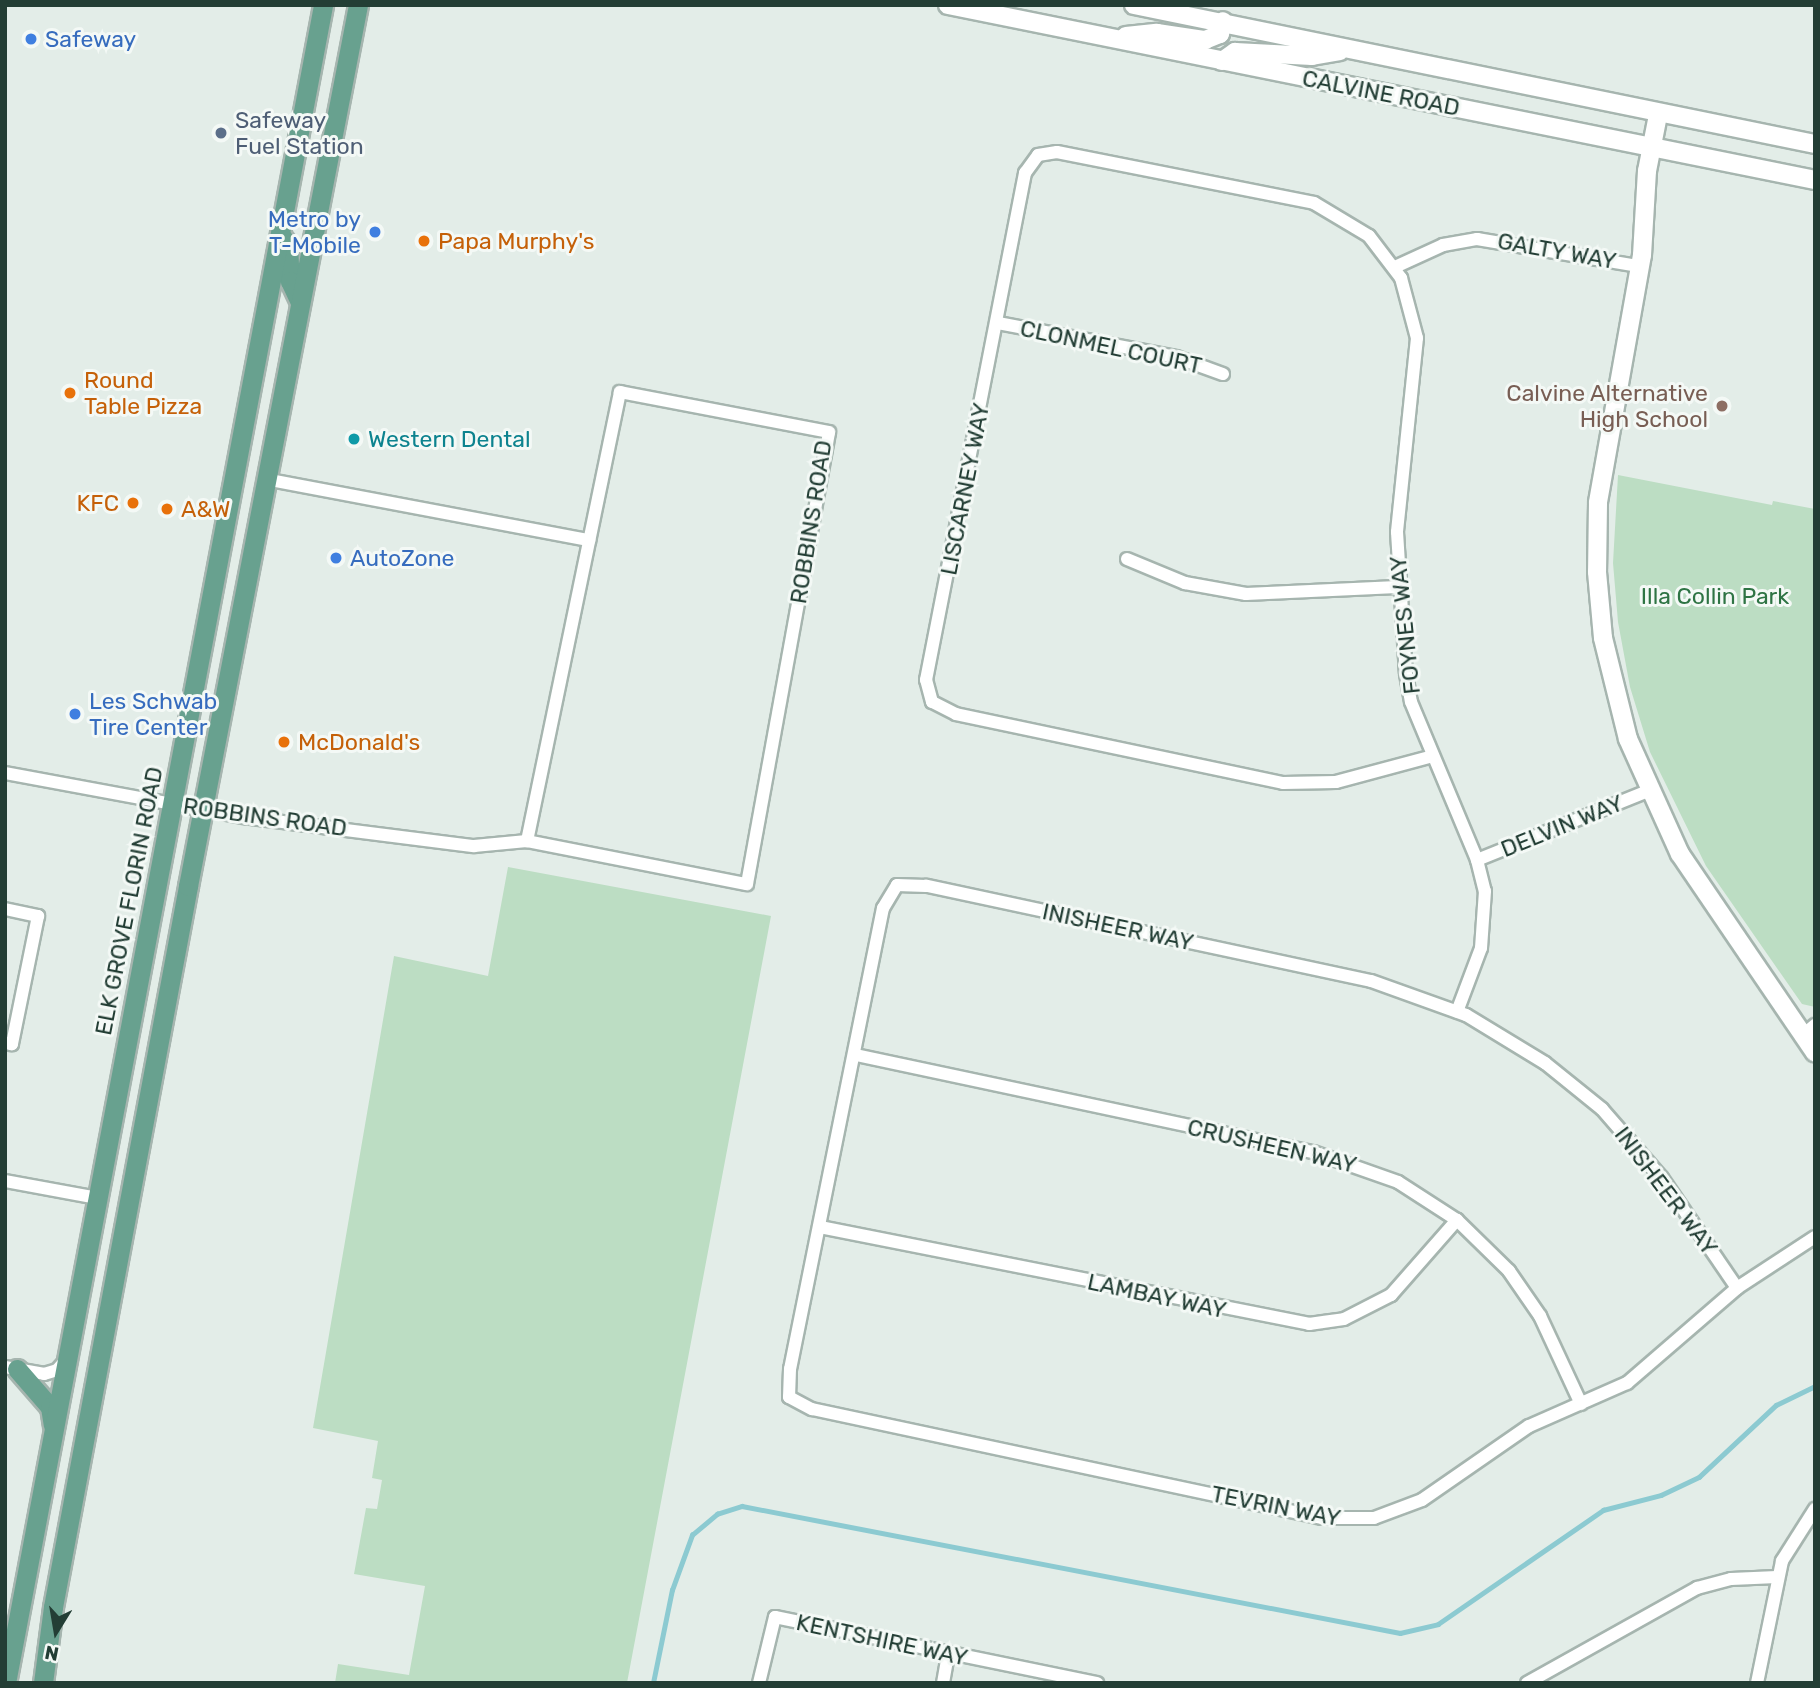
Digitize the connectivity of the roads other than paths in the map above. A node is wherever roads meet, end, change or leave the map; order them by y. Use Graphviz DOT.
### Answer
graph roads {
  1 [pos="323,5"];
  2 [pos="358,5"];
  3 [pos="948,5"];
  4 [pos="1134,5"];
  5 [pos="1223,21"];
  6 [pos="1108,38"];
  7 [pos="1350,50"];
  8 [pos="1222,61"];
  9 [pos="1658,115"];
  10 [pos="1815,144"];
  11 [pos="1652,148"];
  12 [pos="1815,180"];
  13 [pos="280,234"];
  14 [pos="1639,266"];
  15 [pos="1395,267"];
  16 [pos="300,302"];
  17 [pos="998,323"];
  18 [pos="1223,374"];
  19 [pos="270,480"];
  20 [pos="589,540"];
  21 [pos="1127,559"];
  22 [pos="1398,587"];
  23 [pos="1433,756"];
  24 [pos="5,773"];
  25 [pos="1648,791"];
  26 [pos="172,803"];
  27 [pos="203,809"];
  28 [pos="527,841"];
  29 [pos="1477,860"];
  30 [pos="5,909"];
  31 [pos="1457,1012"];
  32 [pos="1809,1030"];
  33 [pos="5,1043"];
  34 [pos="1815,1053"];
  35 [pos="856,1055"];
  36 [pos="5,1181"];
  37 [pos="98,1198"];
  38 [pos="1457,1220"];
  39 [pos="820,1227"];
  40 [pos="1815,1237"];
  41 [pos="1737,1288"];
  42 [pos="67,1358"];
  43 [pos="11,1368"];
  44 [pos="789,1397"];
  45 [pos="1581,1404"];
  46 [pos="54,1432"];
  47 [pos="1815,1509"];
  48 [pos="1777,1577"];
  49 [pos="948,1656"];
  50 [pos="6,1683"];
  51 [pos="43,1683"];
  52 [pos="759,1683"];
  53 [pos="943,1683"];
  54 [pos="1097,1683"];
  55 [pos="1527,1683"];
  56 [pos="1757,1683"];
  1 -- 13 [label="main road, ELK GROVE FLORIN ROAD"];
  2 -- 16 [label="main road"];
  3 -- 6 [label="main road, CALVINE ROAD"];
  4 -- 5 [label="main road, CALVINE ROAD"];
  5 -- 6 [label="main road"];
  5 -- 7 [label="main road, CALVINE ROAD"];
  6 -- 8 [label="main road, CALVINE ROAD"];
  7 -- 8 [label="main road"];
  7 -- 9 [label="main road, CALVINE ROAD"];
  8 -- 11 [label="main road, CALVINE ROAD"];
  9 -- 10 [label="main road, CALVINE ROAD"];
  9 -- 11 [label="main road"];
  11 -- 12 [label="main road, CALVINE ROAD"];
  11 -- 14 [label="main road"];
  13 -- 16 [label="main road"];
  13 -- 26 [label="main road, ELK GROVE FLORIN ROAD"];
  14 -- 15 [label="street, GALTY WAY"];
  14 -- 25 [label="main road"];
  15 -- 17 [label="street, LISCARNEY WAY"];
  15 -- 22 [label="street, FOYNES WAY"];
  16 -- 19 [label="main road"];
  17 -- 18 [label="street, CLONMEL COURT"];
  17 -- 23 [label="street, LISCARNEY WAY"];
  19 -- 20 [label="street"];
  19 -- 27 [label="main road"];
  20 -- 28 [label="street, ROBBINS ROAD"];
  20 -- 28 [label="street, ROBBINS ROAD"];
  21 -- 22 [label="street"];
  22 -- 23 [label="street, FOYNES WAY"];
  23 -- 29 [label="street, FOYNES WAY"];
  24 -- 26 [label="street, ROBBINS ROAD"];
  25 -- 29 [label="street, DELVIN WAY"];
  25 -- 32 [label="main road"];
  26 -- 27 [label="street, ROBBINS ROAD"];
  26 -- 37 [label="main road, ELK GROVE FLORIN ROAD"];
  27 -- 28 [label="street, ROBBINS ROAD"];
  27 -- 51 [label="main road"];
  29 -- 31 [label="street, FOYNES WAY"];
  30 -- 33 [label="street"];
  31 -- 35 [label="street, INISHEER WAY"];
  31 -- 41 [label="street, INISHEER WAY"];
  32 -- 34 [label="main road"];
  35 -- 38 [label="street, CRUSHEEN WAY"];
  35 -- 39 [label="street, INISHEER WAY"];
  36 -- 37 [label="street"];
  37 -- 42 [label="main road, ELK GROVE FLORIN ROAD"];
  38 -- 39 [label="street, LAMBAY WAY"];
  38 -- 45 [label="street, CRUSHEEN WAY"];
  39 -- 44 [label="street, INISHEER WAY"];
  40 -- 41 [label="street, TEVRIN WAY"];
  41 -- 45 [label="street, TEVRIN WAY"];
  42 -- 43 [label="street"];
  42 -- 46 [label="main road, ELK GROVE FLORIN ROAD"];
  43 -- 46 [label="main road"];
  44 -- 45 [label="street, TEVRIN WAY"];
  46 -- 50 [label="main road, ELK GROVE FLORIN ROAD"];
  47 -- 48 [label="street"];
  48 -- 55 [label="street"];
  48 -- 56 [label="street"];
  49 -- 52 [label="street, KENTSHIRE WAY"];
  49 -- 53 [label="street"];
  49 -- 54 [label="street, KENTSHIRE WAY"];
}
